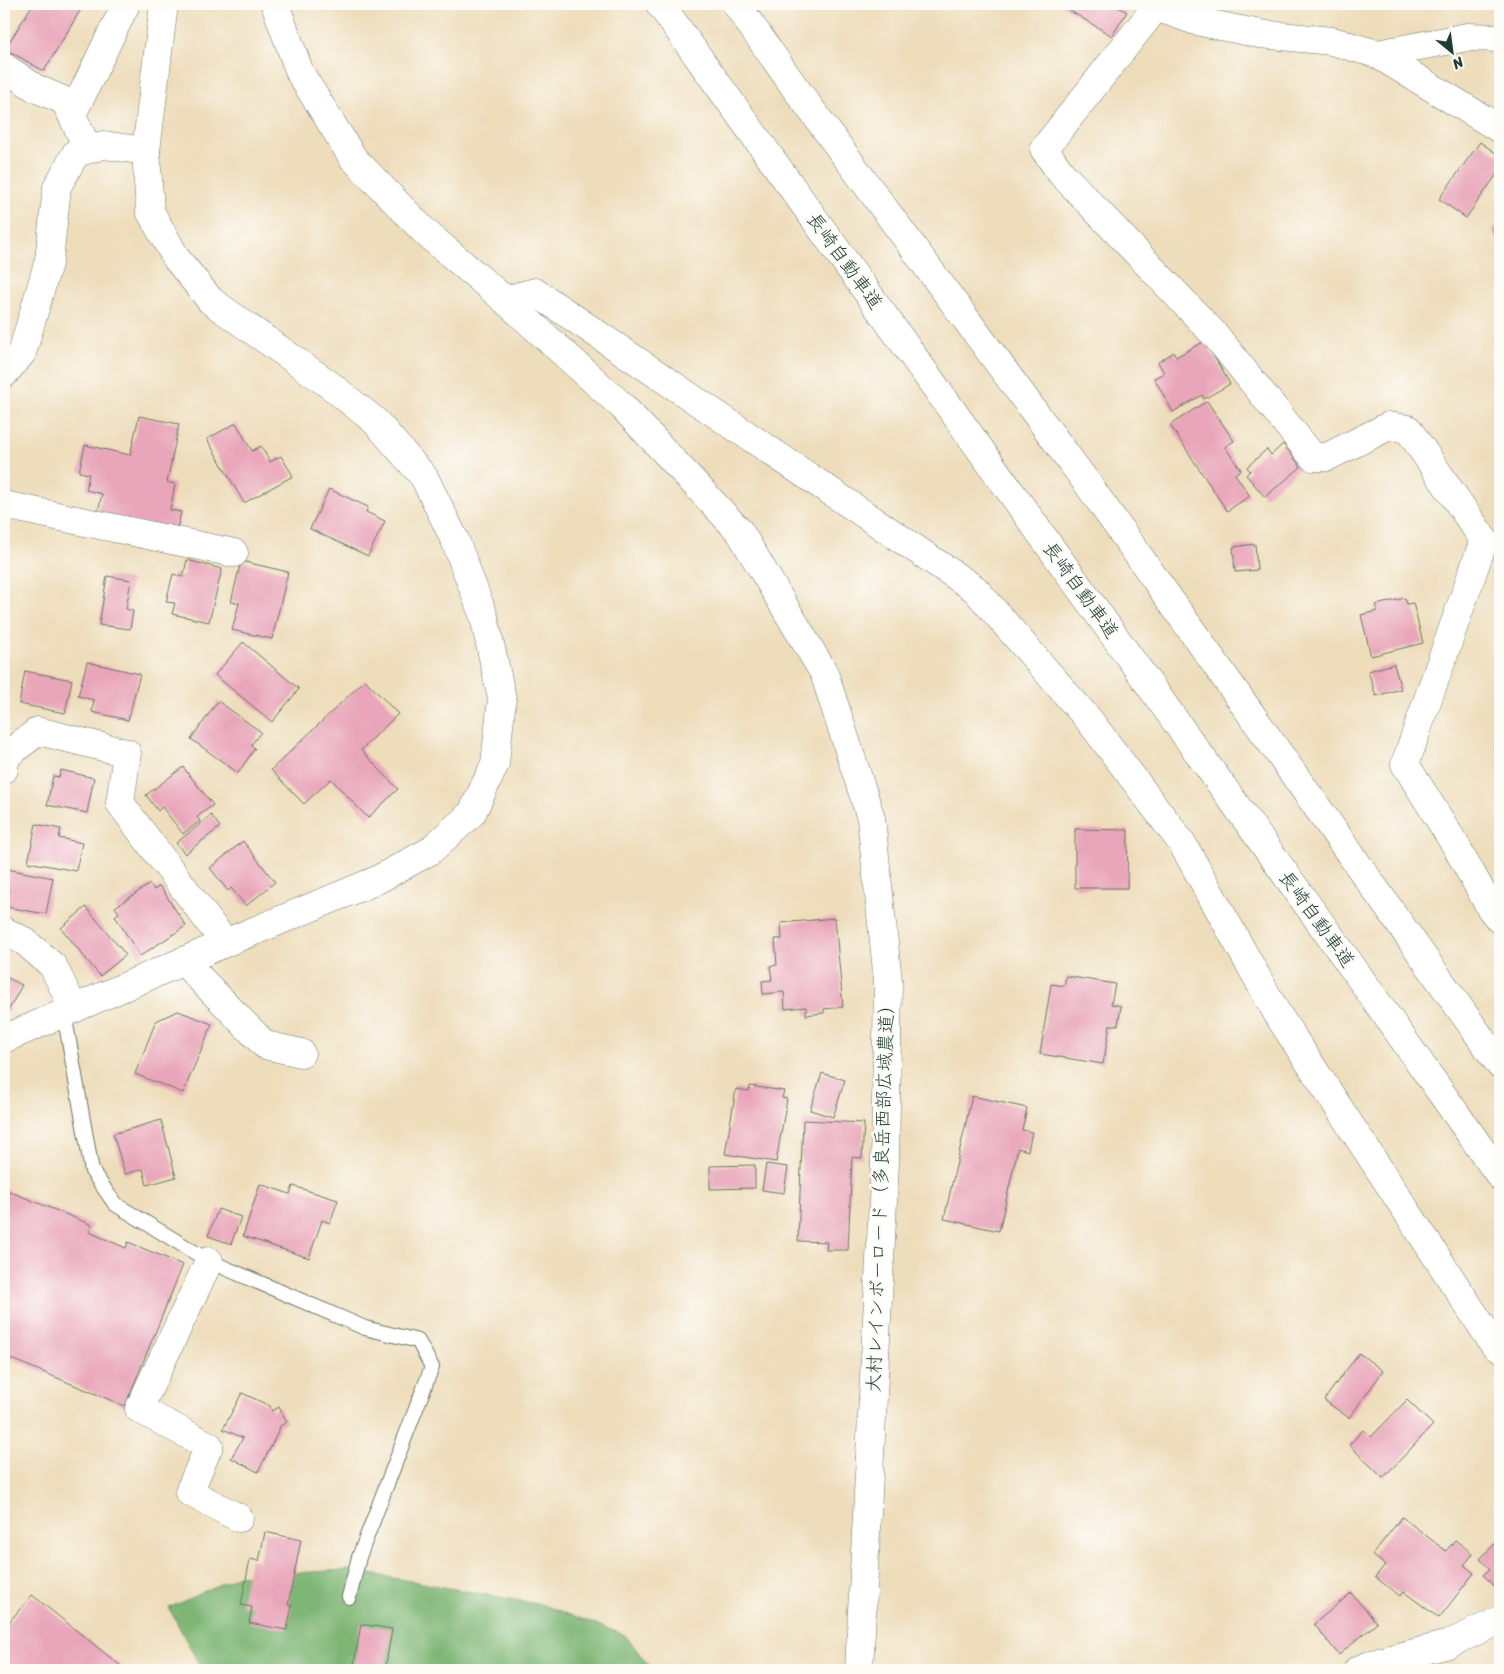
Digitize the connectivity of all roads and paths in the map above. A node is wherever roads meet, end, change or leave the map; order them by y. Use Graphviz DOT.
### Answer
graph roads {
  1 [pos="126,4"];
  2 [pos="164,4"];
  3 [pos="275,4"];
  4 [pos="660,4"];
  5 [pos="736,4"];
  6 [pos="1156,5"];
  7 [pos="1500,38"];
  8 [pos="1377,54"];
  9 [pos="4,67"];
  10 [pos="72,115"];
  11 [pos="1500,129"];
  12 [pos="88,150"];
  13 [pos="146,151"];
  14 [pos="505,300"];
  15 [pos="4,374"];
  16 [pos="4,504"];
  17 [pos="1492,537"];
  18 [pos="234,553"];
  19 [pos="4,769"];
  20 [pos="1500,920"];
  21 [pos="4,931"];
  22 [pos="225,943"];
  23 [pos="182,961"];
  24 [pos="69,1011"];
  25 [pos="4,1039"];
  26 [pos="301,1053"];
  27 [pos="1500,1066"];
  28 [pos="1500,1176"];
  29 [pos="209,1262"];
  30 [pos="1500,1348"];
  31 [pos="239,1518"];
  32 [pos="349,1597"];
  33 [pos="1500,1620"];
  34 [pos="859,1670"];
  35 [pos="1358,1670"];
  1 -- 10 [label="main road"];
  2 -- 13 [label="main road"];
  3 -- 14 [label="main road, 大村レインボーロード（多良岳西部広域農道）"];
  4 -- 28 [label="main road, 長崎自動車道"];
  5 -- 27 [label="main road"];
  6 -- 8 [label="main road"];
  6 -- 17 [label="main road"];
  7 -- 8 [label="main road"];
  8 -- 11 [label="main road"];
  9 -- 10 [label="main road"];
  10 -- 12 [label="main road"];
  12 -- 13 [label="main road"];
  12 -- 15 [label="main road"];
  13 -- 22 [label="main road"];
  14 -- 30 [label="main road"];
  14 -- 34 [label="main road, 大村レインボーロード（多良岳西部広域農道）"];
  16 -- 18 [label="main road"];
  17 -- 20 [label="main road"];
  19 -- 22 [label="main road"];
  21 -- 24 [label="main road"];
  22 -- 23 [label="main road"];
  23 -- 24 [label="main road"];
  23 -- 26 [label="main road"];
  24 -- 25 [label="main road"];
  24 -- 29 [label="lane"];
  29 -- 31 [label="main road"];
  29 -- 32 [label="lane"];
  33 -- 35 [label="main road"];
}
